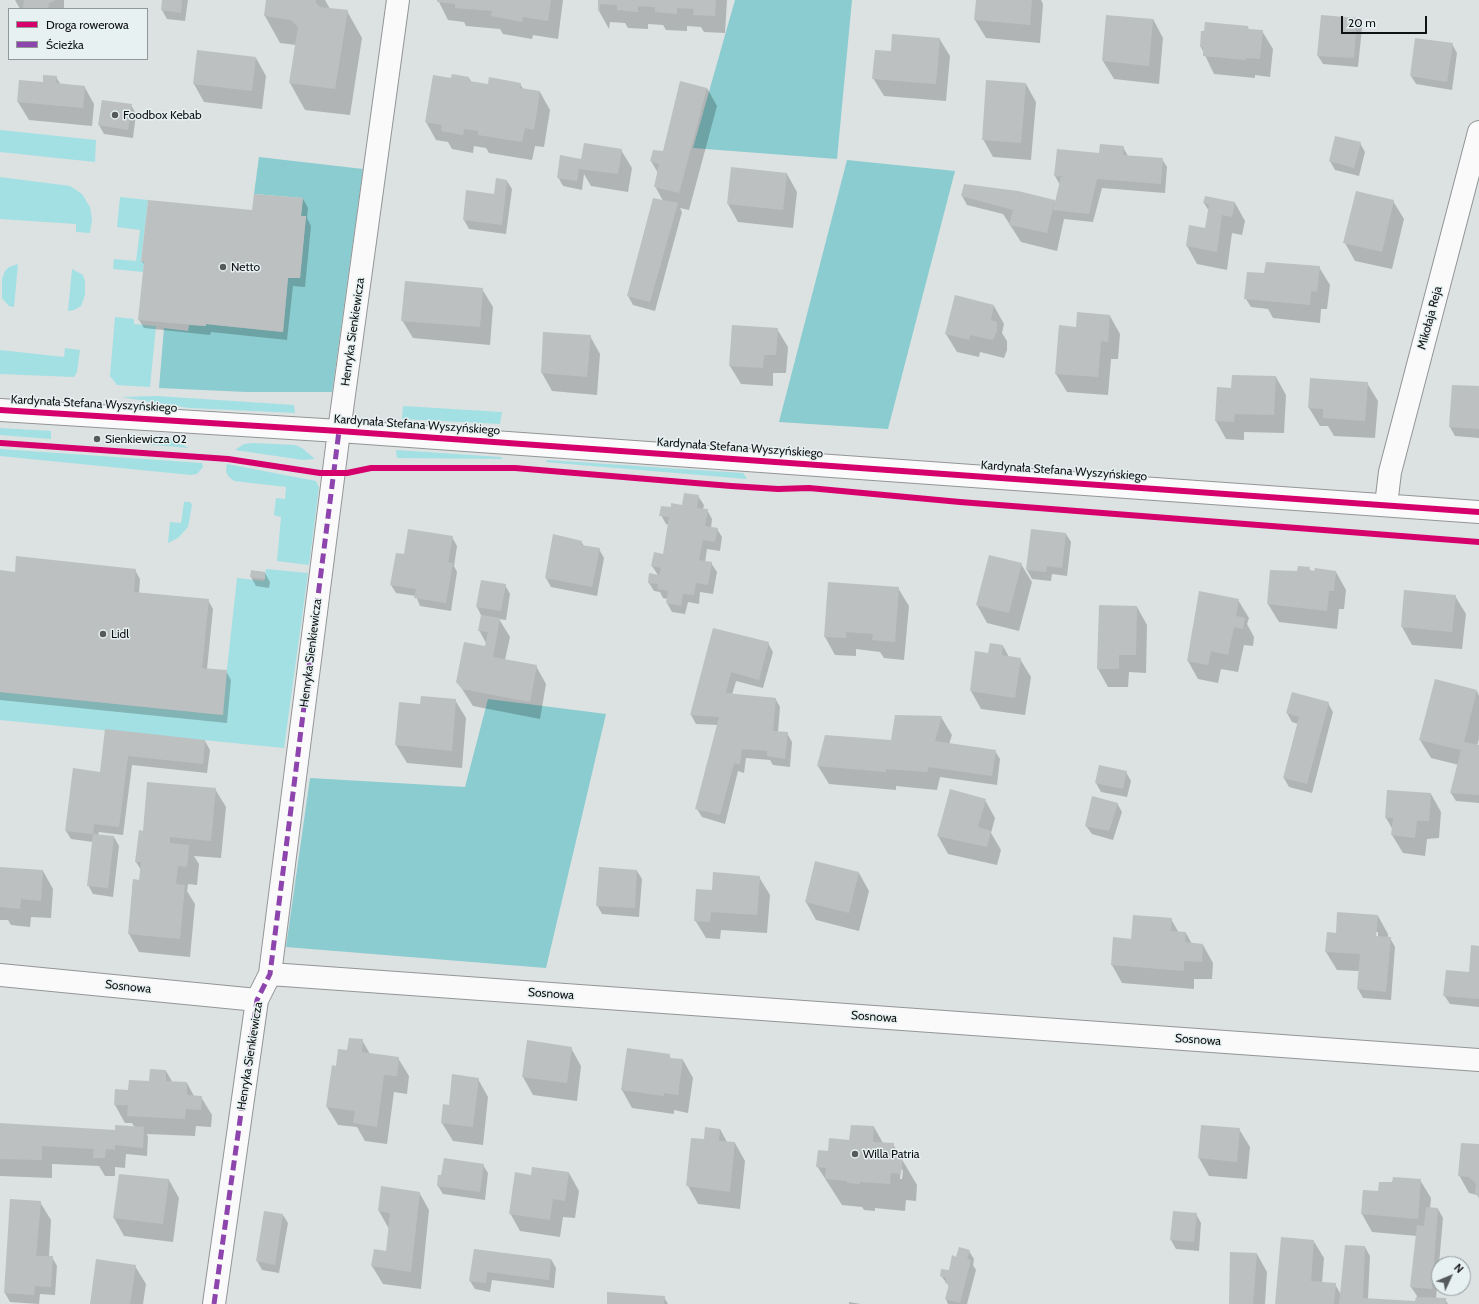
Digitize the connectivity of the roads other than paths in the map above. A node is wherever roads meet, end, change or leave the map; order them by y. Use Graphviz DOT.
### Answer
graph roads {
  1 [pos="398,0"];
  2 [pos="1479,132"];
  3 [pos="0,410"];
  4 [pos="339,430"];
  5 [pos="1386,505"];
  6 [pos="1479,512"];
  7 [pos="0,974"];
  8 [pos="270,974"];
  9 [pos="257,1000"];
  10 [pos="1479,1060"];
  11 [pos="214,1304"];
  1 -- 4 [label="street, Henryka Sienkiewicza"];
  2 -- 5 [label="street, Mikołaja Reja"];
  3 -- 4 [label="street, Kardynała Stefana Wyszyńskiego"];
  4 -- 5 [label="street, Kardynała Stefana Wyszyńskiego"];
  4 -- 8 [label="street, Henryka Sienkiewicza"];
  5 -- 6 [label="street, Kardynała Stefana Wyszyńskiego"];
  7 -- 9 [label="street, Sosnowa"];
  8 -- 9 [label="street, Henryka Sienkiewicza"];
  8 -- 10 [label="street, Sosnowa"];
  9 -- 11 [label="street, Henryka Sienkiewicza"];
}
